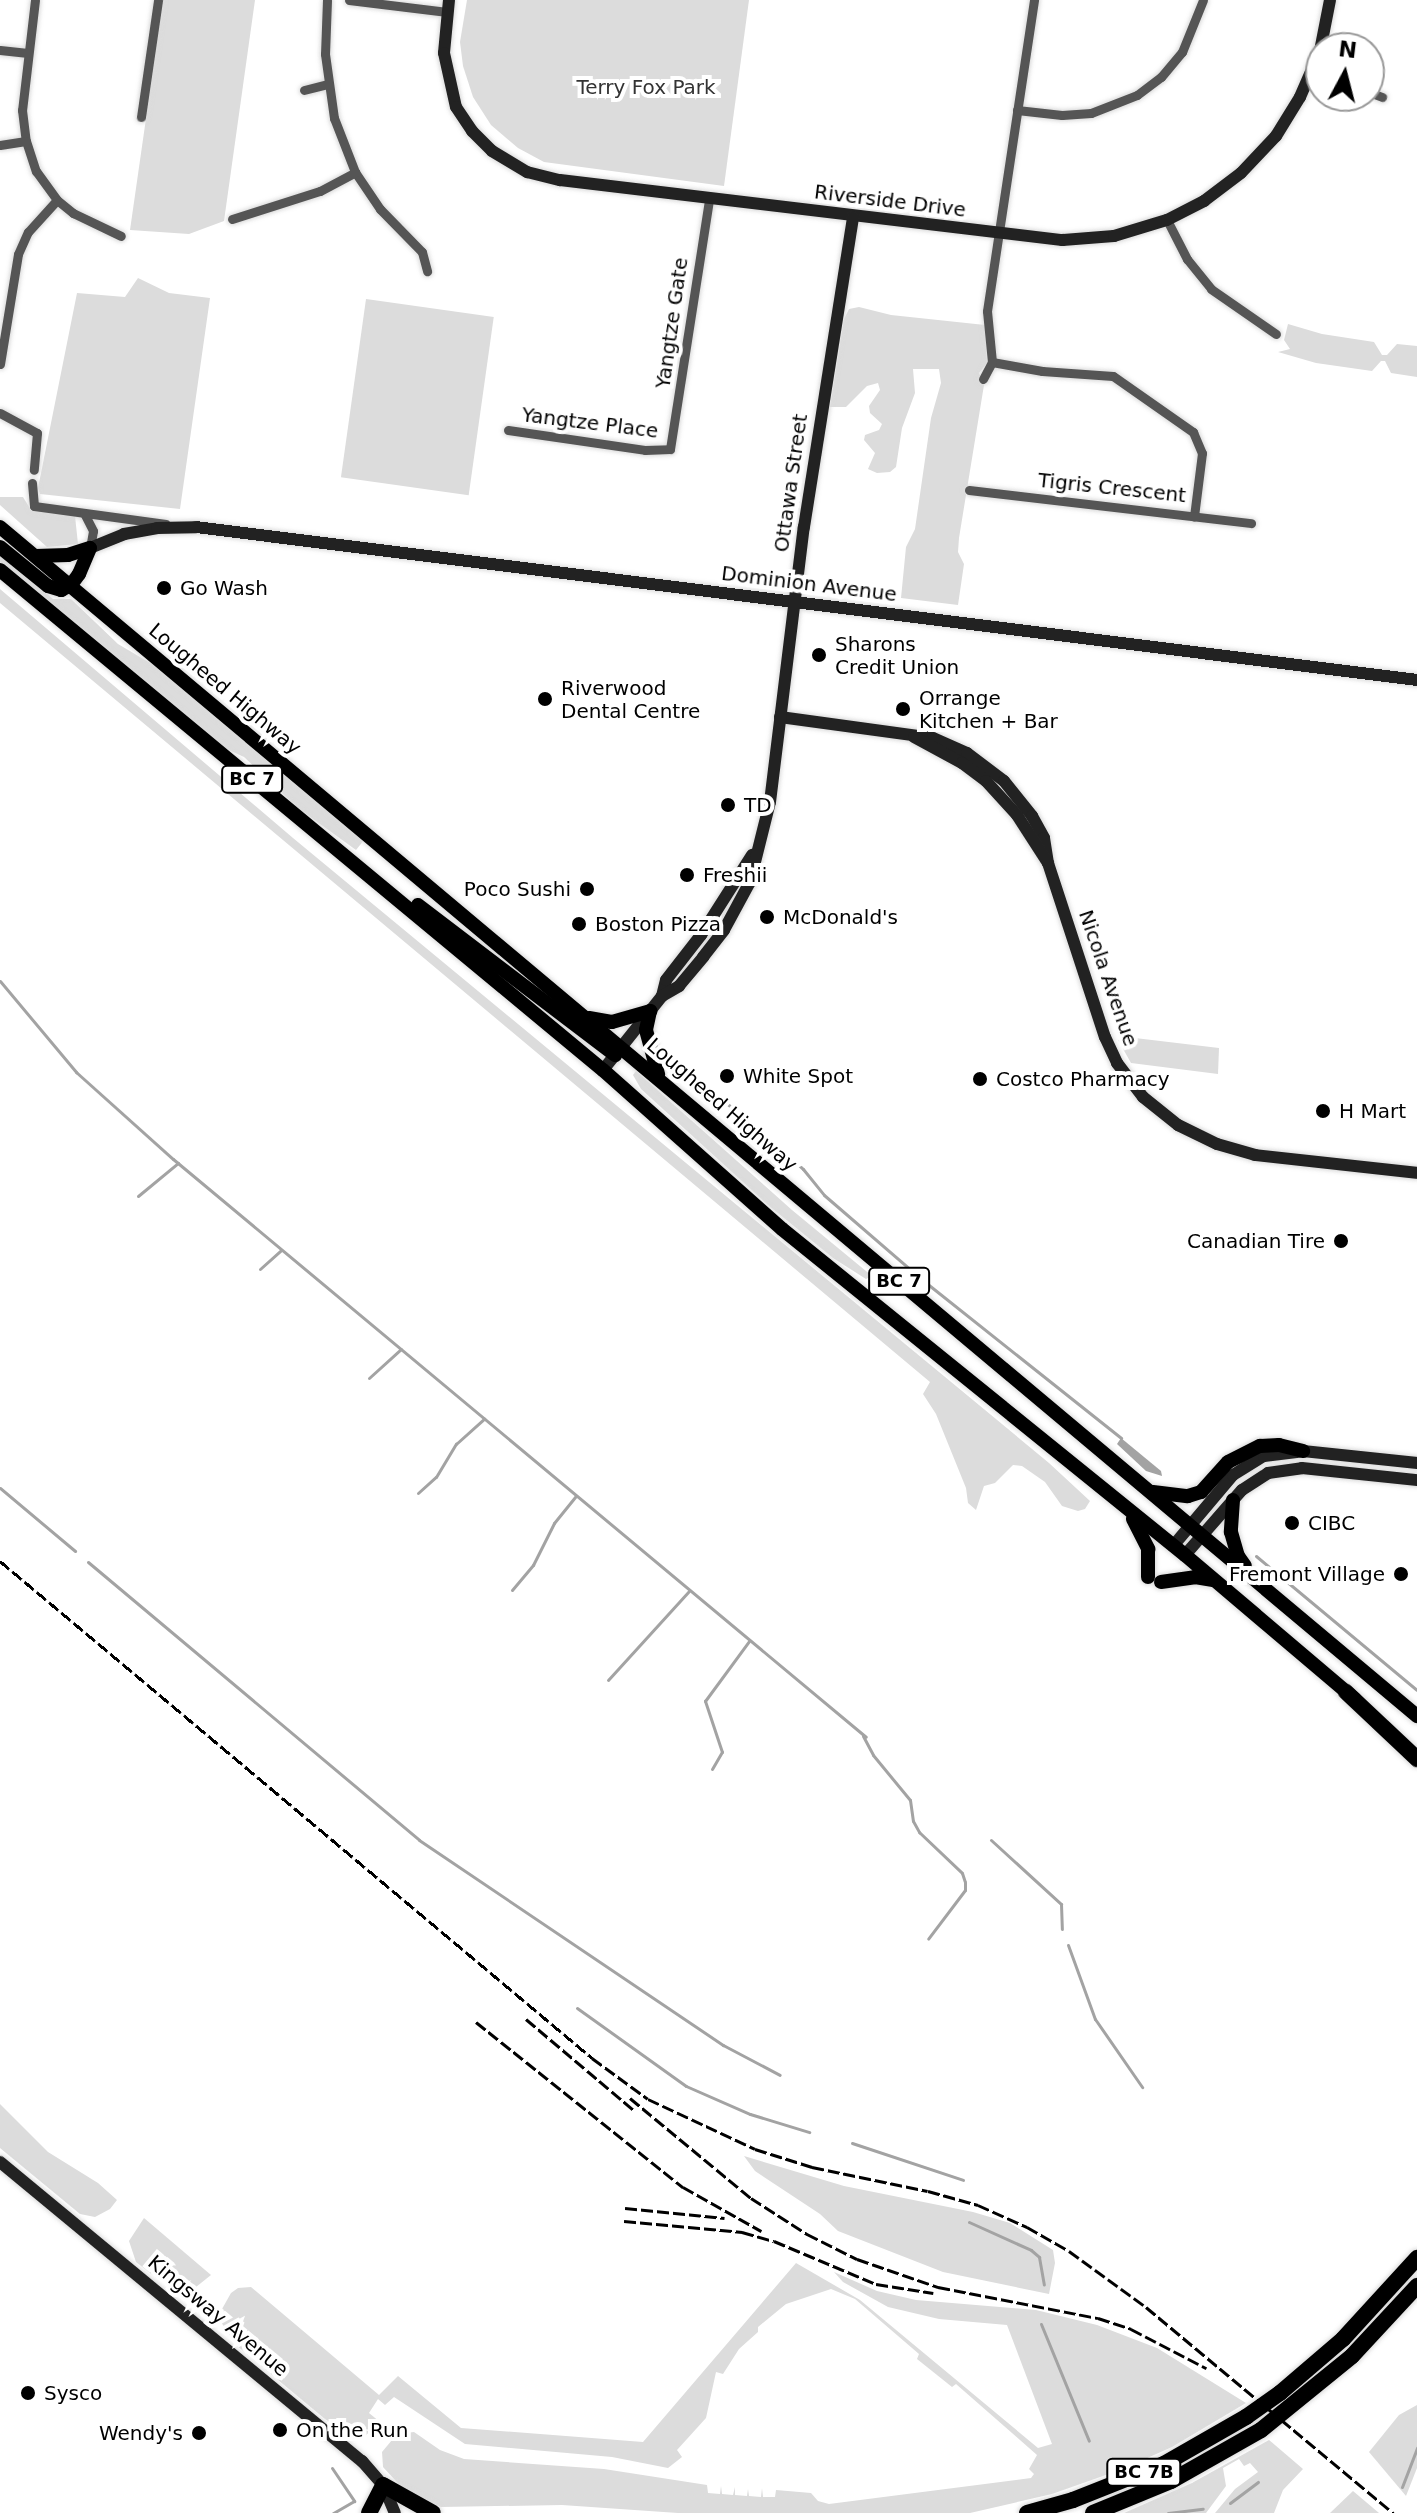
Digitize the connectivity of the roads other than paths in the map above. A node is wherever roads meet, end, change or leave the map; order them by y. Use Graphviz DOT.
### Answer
graph roads {
  1 [pos="35,0"];
  2 [pos="158,0"];
  3 [pos="327,0"];
  4 [pos="349,0"];
  5 [pos="1034,0"];
  6 [pos="1203,0"];
  7 [pos="1330,0"];
  8 [pos="448,6"];
  9 [pos="1324,32"];
  10 [pos="0,50"];
  11 [pos="28,53"];
  12 [pos="328,84"];
  13 [pos="304,90"];
  14 [pos="1305,91"];
  15 [pos="1017,110"];
  16 [pos="141,117"];
  17 [pos="26,141"];
  18 [pos="0,145"];
  19 [pos="355,172"];
  20 [pos="709,199"];
  21 [pos="57,200"];
  22 [pos="853,217"];
  23 [pos="232,219"];
  24 [pos="1167,220"];
  25 [pos="998,234"];
  26 [pos="121,236"];
  27 [pos="427,271"];
  28 [pos="1276,334"];
  29 [pos="992,362"];
  30 [pos="0,364"];
  31 [pos="983,379"];
  32 [pos="0,413"];
  33 [pos="508,430"];
  34 [pos="667,450"];
  35 [pos="34,470"];
  36 [pos="32,483"];
  37 [pos="969,490"];
  38 [pos="84,513"];
  39 [pos="1194,516"];
  40 [pos="1251,523"];
  41 [pos="0,527"];
  42 [pos="196,527"];
  43 [pos="0,547"];
  44 [pos="90,548"];
  45 [pos="36,556"];
  46 [pos="0,570"];
  47 [pos="71,585"];
  48 [pos="794,602"];
  49 [pos="1417,680"];
  50 [pos="780,717"];
  51 [pos="914,737"];
  52 [pos="1006,793"];
  53 [pos="1048,863"];
  54 [pos="362,870"];
  55 [pos="650,1011"];
  56 [pos="589,1018"];
  57 [pos="618,1051"];
  58 [pos="603,1070"];
  59 [pos="659,1078"];
  60 [pos="1417,1173"];
  61 [pos="1303,1451"];
  62 [pos="1417,1463"];
  63 [pos="1417,1480"];
  64 [pos="1149,1491"];
  65 [pos="1233,1500"];
  66 [pos="1123,1506"];
  67 [pos="1190,1526"];
  68 [pos="1203,1536"];
  69 [pos="1179,1551"];
  70 [pos="1214,1581"];
  71 [pos="1258,1583"];
  72 [pos="1346,1692"];
  73 [pos="1417,1716"];
  74 [pos="1417,1750"];
  75 [pos="1417,1759"];
  76 [pos="0,2162"];
  77 [pos="1417,2258"];
  78 [pos="1417,2286"];
  79 [pos="383,2485"];
  80 [pos="369,2513"];
  81 [pos="395,2513"];
  82 [pos="433,2513"];
  83 [pos="1027,2513"];
  84 [pos="1093,2513"];
  1 -- 11 [label="street"];
  2 -- 16 [label="street"];
  3 -- 12 [label="street"];
  4 -- 8 [label="street"];
  5 -- 15 [label="street"];
  6 -- 15 [label="street"];
  7 -- 9 [label="street, Riverside Drive"];
  8 -- 20 [label="street, Riverside Drive"];
  10 -- 11 [label="street"];
  11 -- 17 [label="street"];
  12 -- 13 [label="street"];
  12 -- 19 [label="street"];
  14 -- 24 [label="street, Riverside Drive"];
  15 -- 25 [label="street"];
  17 -- 18 [label="street"];
  17 -- 21 [label="street"];
  19 -- 23 [label="street"];
  19 -- 27 [label="street"];
  20 -- 22 [label="street, Riverside Drive"];
  20 -- 34 [label="street, Yangtze Gate"];
  21 -- 26 [label="street"];
  21 -- 30 [label="street"];
  22 -- 25 [label="street, Riverside Drive"];
  22 -- 48 [label="street, Ottawa Street"];
  24 -- 25 [label="street, Riverside Drive"];
  24 -- 28 [label="street"];
  25 -- 29 [label="street"];
  29 -- 31 [label="street"];
  29 -- 39 [label="street"];
  32 -- 35 [label="street"];
  33 -- 34 [label="street, Yangtze Place"];
  36 -- 38 [label="street, Dominion Avenue"];
  37 -- 39 [label="street, Tigris Crescent"];
  38 -- 42 [label="street, Dominion Avenue"];
  38 -- 44 [label="street"];
  39 -- 40 [label="street, Tigris Crescent"];
  41 -- 45 [label="main road, Lougheed Highway / BC 7"];
  42 -- 44 [label="street, Dominion Avenue"];
  42 -- 48 [label="street, Dominion Avenue"];
  43 -- 47 [label="main road"];
  44 -- 45 [label="main road"];
  44 -- 47 [label="main road"];
  45 -- 47 [label="main road, Lougheed Highway / BC 7"];
  46 -- 54 [label="main road, BC 7"];
  47 -- 56 [label="main road, Lougheed Highway / BC 7"];
  48 -- 49 [label="street, Dominion Avenue"];
  48 -- 50 [label="street, Ottawa Street"];
  50 -- 51 [label="street, Nicola Avenue"];
  50 -- 55 [label="street, Ottawa Street"];
  51 -- 52 [label="street, Nicola Avenue"];
  51 -- 52 [label="street, Nicola Avenue"];
  52 -- 53 [label="street, Nicola Avenue"];
  52 -- 53 [label="street, Nicola Avenue"];
  53 -- 60 [label="street, Nicola Avenue"];
  54 -- 57 [label="main road"];
  54 -- 58 [label="main road, BC 7"];
  55 -- 56 [label="main road"];
  55 -- 57 [label="street, Ottawa Street"];
  55 -- 59 [label="main road"];
  56 -- 57 [label="main road, Lougheed Highway / BC 7"];
  57 -- 58 [label="street, Ottawa Street"];
  57 -- 59 [label="main road, Lougheed Highway / BC 7"];
  58 -- 66 [label="main road, BC 7"];
  59 -- 64 [label="main road, Lougheed Highway / BC 7"];
  61 -- 62 [label="street"];
  61 -- 64 [label="main road"];
  61 -- 67 [label="street"];
  63 -- 65 [label="street"];
  64 -- 67 [label="main road, Lougheed Highway / BC 7"];
  65 -- 68 [label="street"];
  65 -- 71 [label="main road"];
  66 -- 69 [label="main road, BC 7"];
  66 -- 70 [label="main road"];
  67 -- 68 [label="main road, Lougheed Highway / BC 7"];
  67 -- 69 [label="street"];
  68 -- 69 [label="street"];
  68 -- 71 [label="main road, Lougheed Highway / BC 7"];
  69 -- 70 [label="main road, BC 7"];
  70 -- 72 [label="main road, BC 7"];
  71 -- 73 [label="main road, Lougheed Highway / BC 7"];
  72 -- 74 [label="main road, BC 7"];
  72 -- 75 [label="highway"];
  76 -- 79 [label="street, Kingsway Avenue"];
  77 -- 83 [label="highway, BC 7B"];
  78 -- 84 [label="highway, BC 7B"];
  79 -- 80 [label="highway"];
  79 -- 81 [label="street, Kingsway Avenue"];
  79 -- 82 [label="highway"];
}
